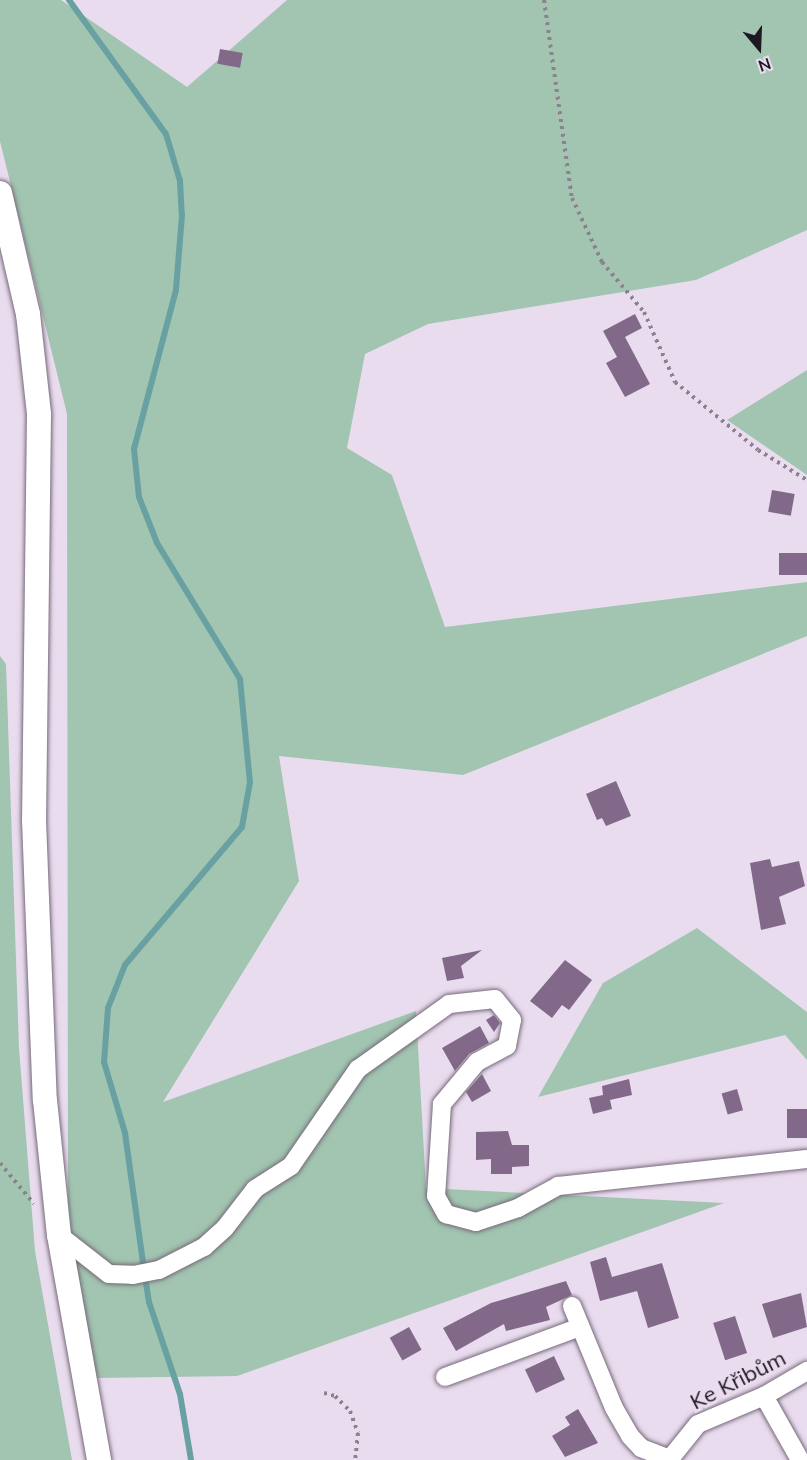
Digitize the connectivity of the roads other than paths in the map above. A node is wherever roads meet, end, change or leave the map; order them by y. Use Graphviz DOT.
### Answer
graph roads {
  1 [pos="0,194"];
  2 [pos="807,1159"];
  3 [pos="59,1235"];
  4 [pos="572,1306"];
  5 [pos="579,1327"];
  6 [pos="807,1371"];
  7 [pos="445,1377"];
  8 [pos="764,1396"];
  9 [pos="99,1460"];
  10 [pos="669,1460"];
  11 [pos="801,1460"];
  1 -- 3 [label="main road"];
  2 -- 3 [label="street"];
  3 -- 9 [label="main road"];
  4 -- 5 [label="street"];
  5 -- 7 [label="street"];
  5 -- 10 [label="street"];
  6 -- 8 [label="street, Ke Křibům"];
  8 -- 10 [label="street, Ke Křibům"];
  8 -- 11 [label="street"];
}
